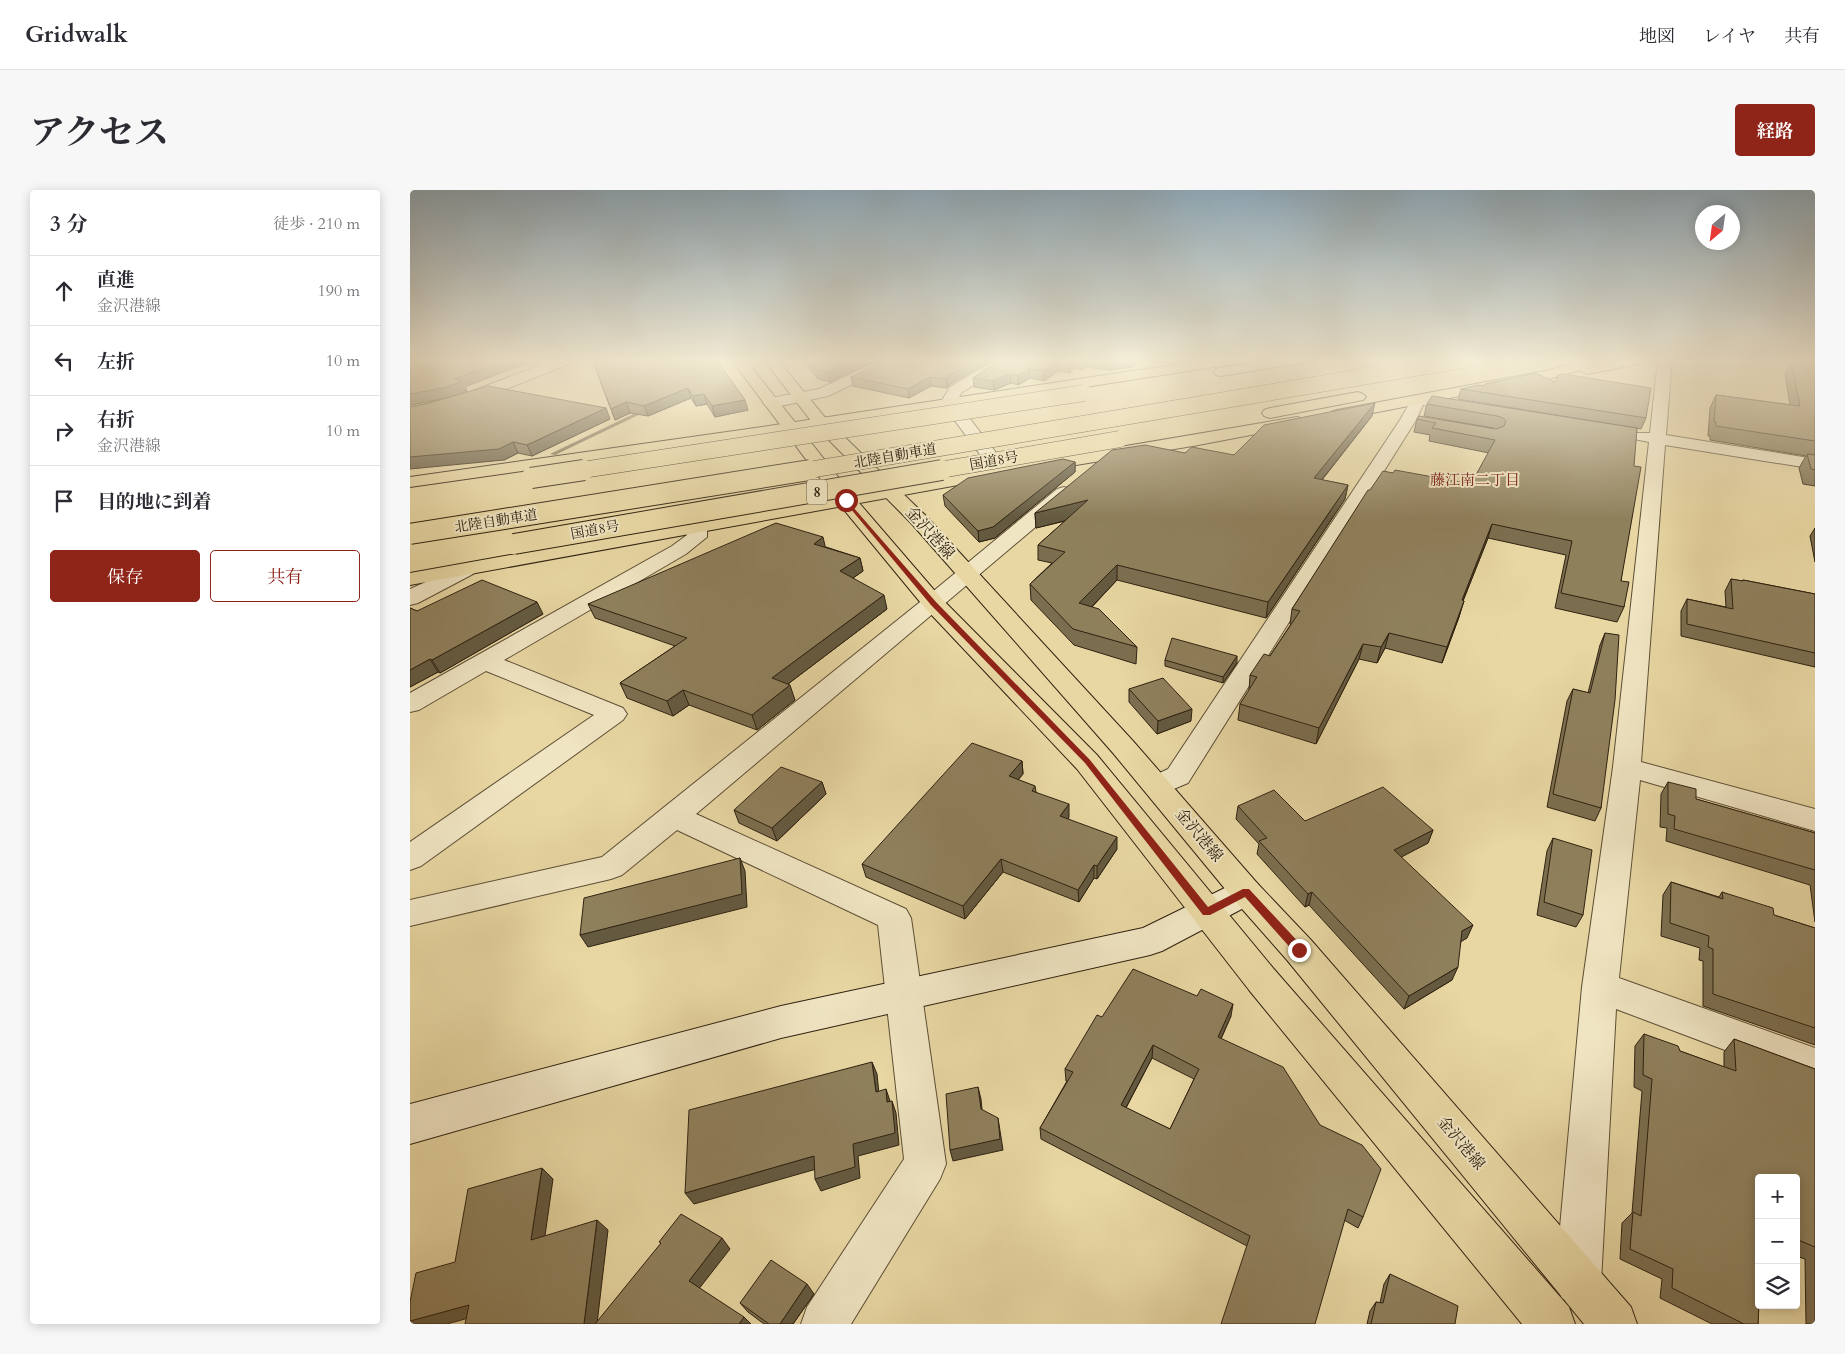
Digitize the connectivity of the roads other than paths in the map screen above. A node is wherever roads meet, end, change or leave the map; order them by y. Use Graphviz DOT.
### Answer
graph roads {
  1 [pos="778,412"];
  2 [pos="812,412"];
  3 [pos="889,412"];
  4 [pos="957,412"];
  5 [pos="961,412"];
  6 [pos="1071,412"];
  7 [pos="1156,412"];
  8 [pos="1275,412"];
  9 [pos="1351,412"];
  10 [pos="1417,412"];
  11 [pos="1660,412"];
  12 [pos="821,423"];
  13 [pos="791,428"];
  14 [pos="1627,434"];
  15 [pos="1657,439"];
  16 [pos="1094,458"];
  17 [pos="1815,464"];
  18 [pos="1002,472"];
  19 [pos="410,482"];
  20 [pos="892,492"];
  21 [pos="410,495"];
  22 [pos="846,500"];
  23 [pos="410,518"];
  24 [pos="697,526"];
  25 [pos="410,534"];
  26 [pos="410,562"];
  27 [pos="466,570"];
  28 [pos="967,574"];
  29 [pos="410,579"];
  30 [pos="410,598"];
  31 [pos="933,603"];
  32 [pos="484,660"];
  33 [pos="410,704"];
  34 [pos="1627,767"];
  35 [pos="1157,786"];
  36 [pos="674,816"];
  37 [pos="1815,820"];
  38 [pos="410,858"];
  39 [pos="1246,892"];
  40 [pos="1207,912"];
  41 [pos="410,913"];
  42 [pos="1600,987"];
  43 [pos="905,995"];
  44 [pos="1815,1066"];
  45 [pos="410,1124"];
  46 [pos="1578,1282"];
  47 [pos="824,1324"];
  48 [pos="1552,1324"];
  49 [pos="1614,1324"];
  1 -- 13 [label="main road"];
  2 -- 12 [label="main road, 金沢港線"];
  3 -- 12 [label="main road"];
  4 -- 18 [label="street"];
  5 -- 21 [label="main road, bridge"];
  6 -- 23 [label="main road, 北陸自動車道"];
  7 -- 25 [label="main road, 北陸自動車道, bridge"];
  8 -- 26 [label="main road, 国道8号 / 8, bridge"];
  9 -- 16 [label="main road"];
  10 -- 35 [label="street"];
  11 -- 15 [label="street"];
  12 -- 13 [label="main road"];
  12 -- 20 [label="main road, 金沢港線"];
  13 -- 19 [label="main road"];
  13 -- 22 [label="main road"];
  14 -- 15 [label="street"];
  15 -- 17 [label="street"];
  15 -- 34 [label="street"];
  16 -- 18 [label="main road"];
  16 -- 28 [label="street"];
  18 -- 20 [label="main road"];
  20 -- 22 [label="main road"];
  20 -- 28 [label="main road, 金沢港線"];
  22 -- 24 [label="main road"];
  22 -- 31 [label="main road"];
  24 -- 27 [label="main road"];
  24 -- 32 [label="street"];
  27 -- 29 [label="main road"];
  27 -- 30 [label="street"];
  28 -- 31 [label="street"];
  28 -- 35 [label="main road, 金沢港線"];
  31 -- 36 [label="street"];
  31 -- 40 [label="main road"];
  32 -- 33 [label="street"];
  32 -- 38 [label="street"];
  34 -- 37 [label="street"];
  34 -- 42 [label="street"];
  35 -- 39 [label="main road, 金沢港線"];
  36 -- 41 [label="street"];
  36 -- 43 [label="street"];
  39 -- 40 [label="street"];
  39 -- 46 [label="main road, 金沢港線"];
  40 -- 43 [label="street"];
  40 -- 48 [label="main road"];
  42 -- 44 [label="street"];
  42 -- 46 [label="street"];
  43 -- 45 [label="street"];
  43 -- 47 [label="street"];
  46 -- 49 [label="main road, 金沢港線"];
}
